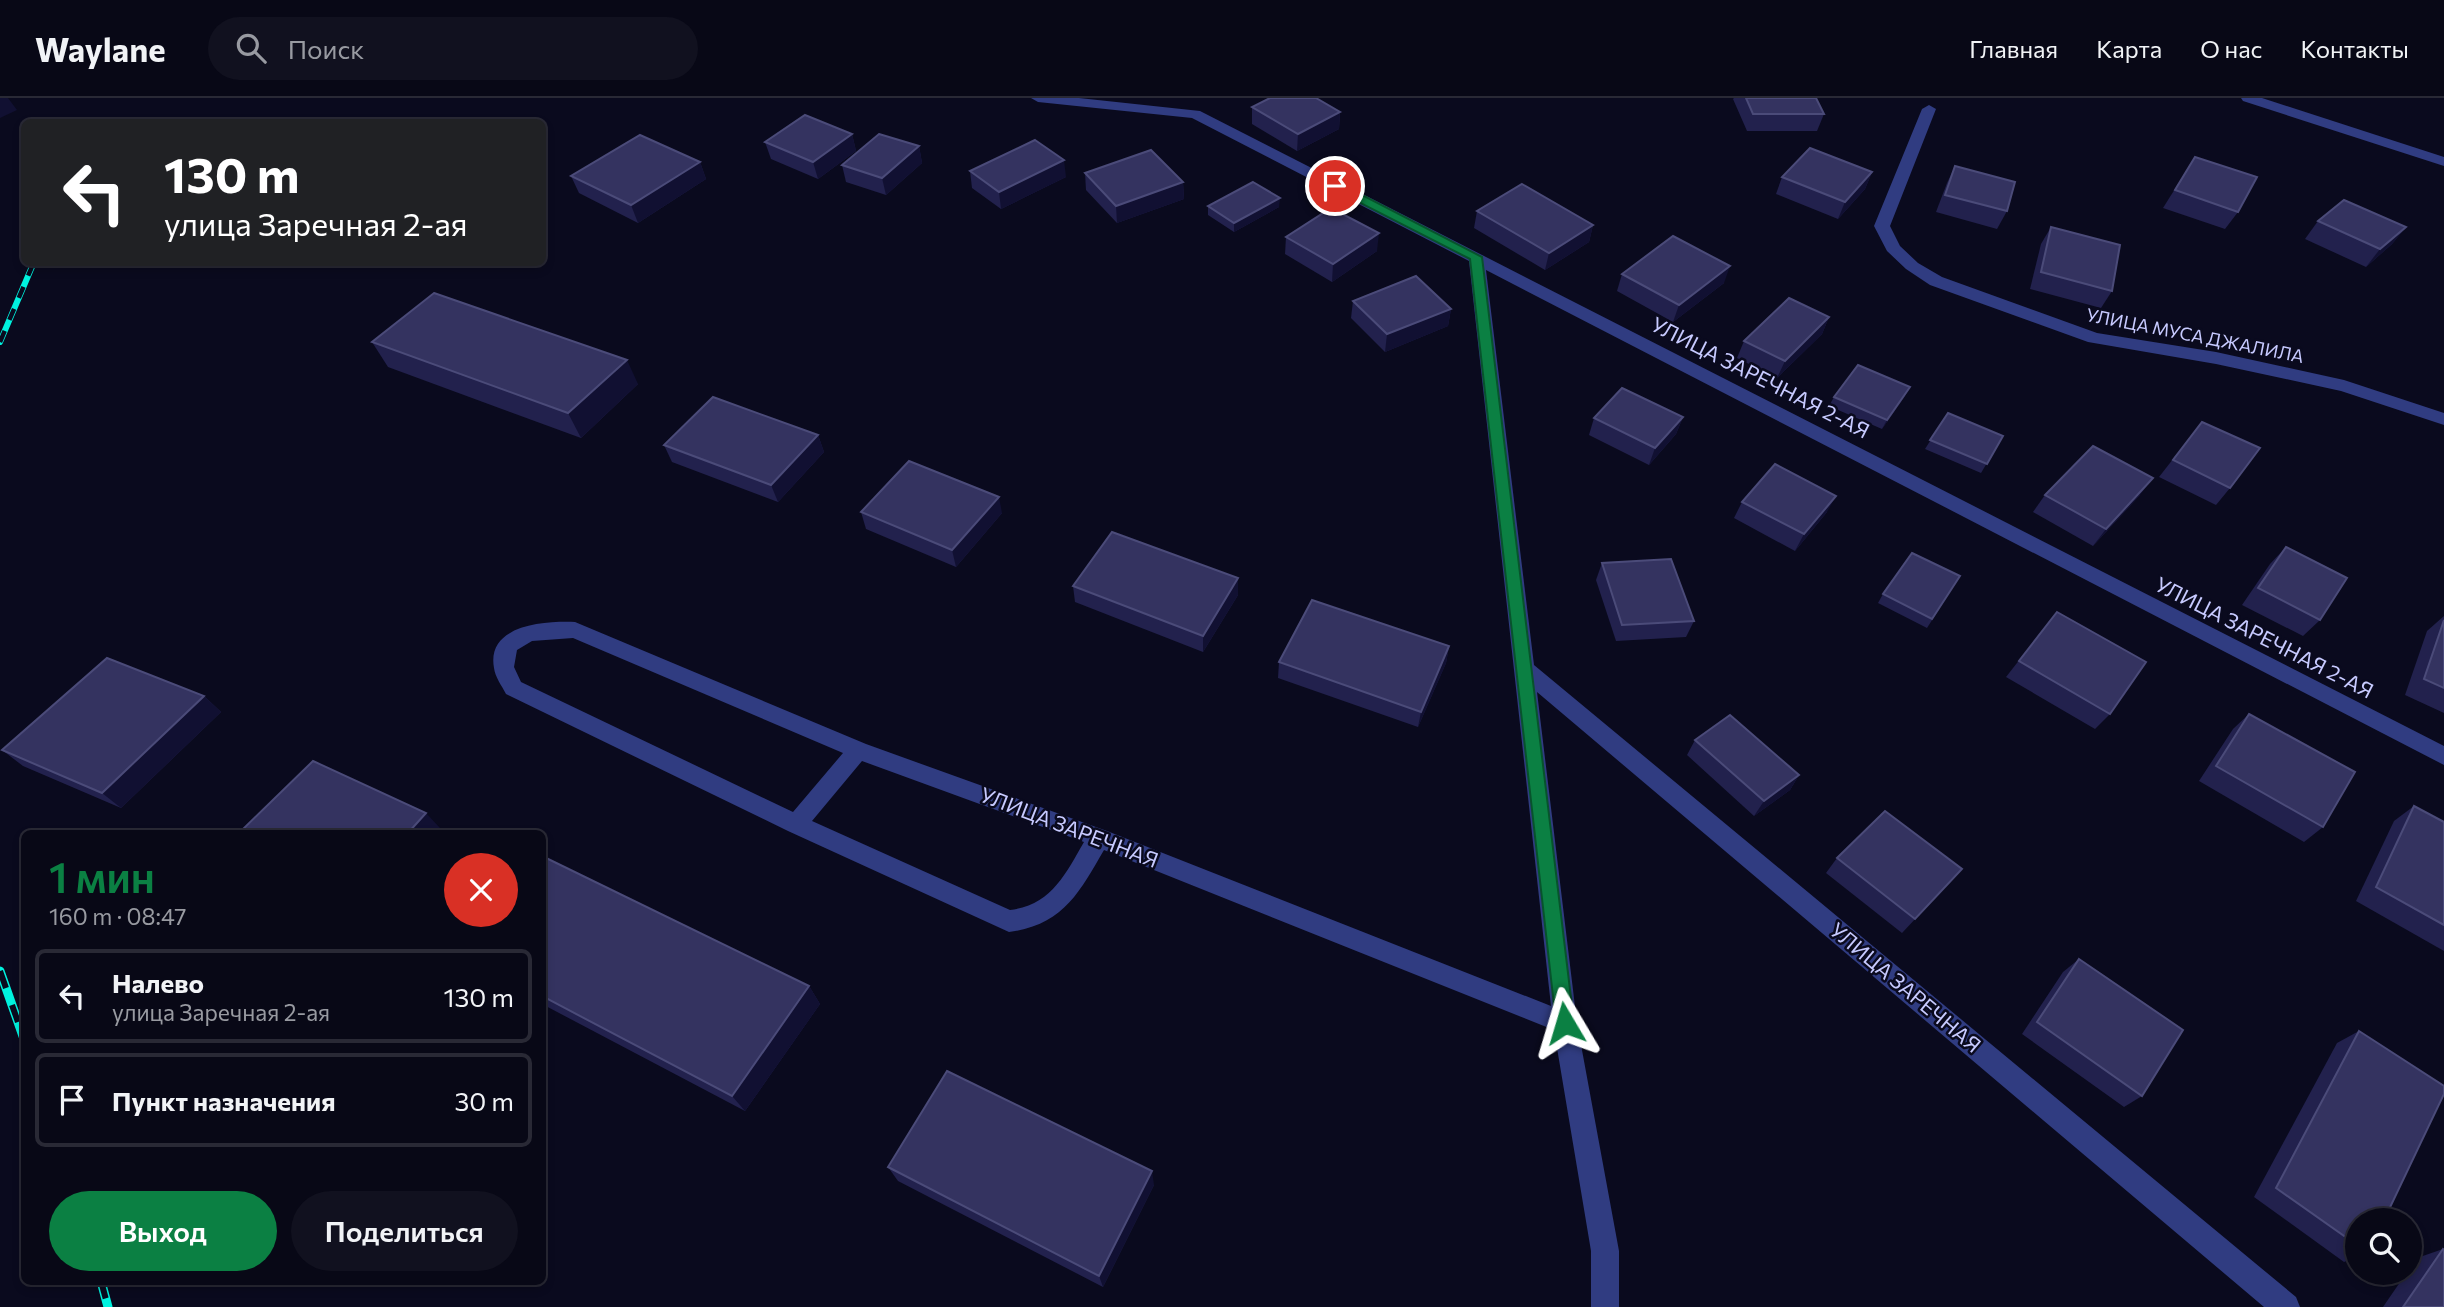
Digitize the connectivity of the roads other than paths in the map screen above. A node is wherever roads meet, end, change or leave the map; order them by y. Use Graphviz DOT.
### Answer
graph roads {
  1 [pos="1038,98"];
  2 [pos="2248,98"];
  3 [pos="1928,109"];
  4 [pos="2444,162"];
  5 [pos="1476,257"];
  6 [pos="2444,419"];
  7 [pos="1524,669"];
  8 [pos="858,750"];
  9 [pos="2444,756"];
  10 [pos="796,824"];
  11 [pos="1099,838"];
  12 [pos="1565,1023"];
  13 [pos="1605,1307"];
  14 [pos="2286,1307"];
  1 -- 5 [label="street, УЛИЦА ЗАРЕЧНАЯ 2-АЯ"];
  2 -- 4 [label="street"];
  3 -- 6 [label="street, УЛИЦА МУСА ДЖАЛИЛА"];
  5 -- 7 [label="street"];
  5 -- 9 [label="street, УЛИЦА ЗАРЕЧНАЯ 2-АЯ"];
  7 -- 12 [label="street"];
  7 -- 14 [label="street, УЛИЦА ЗАРЕЧНАЯ"];
  8 -- 10 [label="street"];
  8 -- 10 [label="street, УЛИЦА ЗАРЕЧНАЯ"];
  8 -- 11 [label="street, УЛИЦА ЗАРЕЧНАЯ"];
  10 -- 11 [label="street"];
  11 -- 12 [label="street, УЛИЦА ЗАРЕЧНАЯ"];
  12 -- 13 [label="street"];
}
